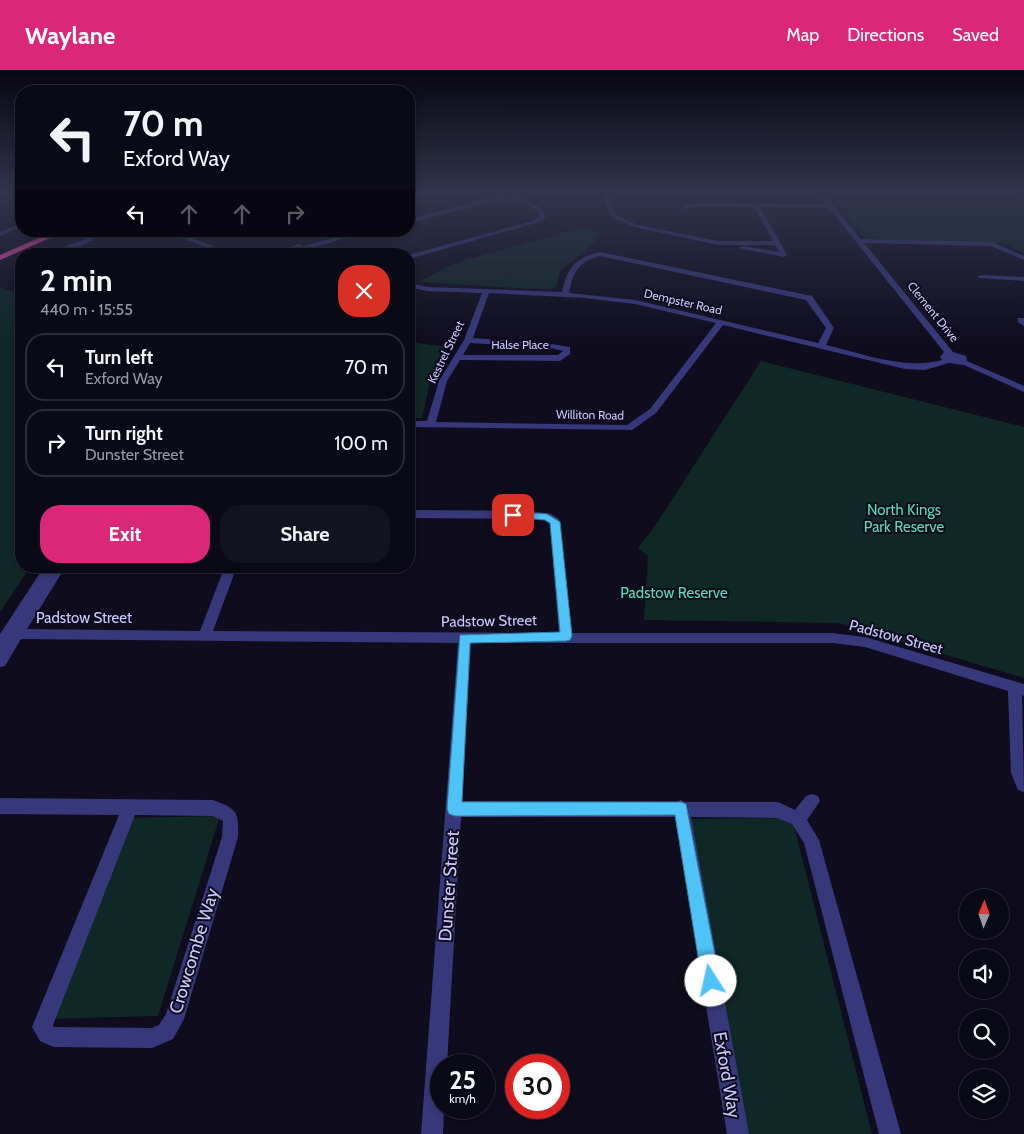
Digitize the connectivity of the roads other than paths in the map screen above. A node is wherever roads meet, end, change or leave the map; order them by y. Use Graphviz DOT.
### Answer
graph roads {
  1 [pos="20,243"];
  2 [pos="35,243"];
  3 [pos="80,243"];
  4 [pos="200,243"];
  5 [pos="318,243"];
  6 [pos="322,243"];
  7 [pos="460,243"];
  8 [pos="718,243"];
  9 [pos="778,243"];
  10 [pos="861,243"];
  11 [pos="933,243"];
  12 [pos="23,248"];
  13 [pos="64,248"];
  14 [pos="215,248"];
  15 [pos="301,248"];
  16 [pos="302,248"];
  17 [pos="15,251"];
  18 [pos="0,252"];
  19 [pos="415,255"];
  20 [pos="0,258"];
  21 [pos="1024,258"];
  22 [pos="981,277"];
  23 [pos="1024,279"];
  24 [pos="415,286"];
  25 [pos="486,292"];
  26 [pos="565,295"];
  27 [pos="720,322"];
  28 [pos="468,340"];
  29 [pos="821,346"];
  30 [pos="458,357"];
  31 [pos="949,357"];
  32 [pos="1024,389"];
  33 [pos="415,424"];
  34 [pos="431,424"];
  35 [pos="415,514"];
  36 [pos="46,573"];
  37 [pos="55,573"];
  38 [pos="228,573"];
  39 [pos="204,636"];
  40 [pos="566,636"];
  41 [pos="8,638"];
  42 [pos="465,638"];
  43 [pos="0,662"];
  44 [pos="1020,689"];
  45 [pos="1024,785"];
  46 [pos="812,802"];
  47 [pos="0,806"];
  48 [pos="130,807"];
  49 [pos="681,808"];
  50 [pos="455,809"];
  51 [pos="798,819"];
  52 [pos="432,1134"];
  53 [pos="738,1134"];
  54 [pos="890,1134"];
  1 -- 18 [label="highway"];
  2 -- 12 [label="highway"];
  3 -- 13 [label="street"];
  4 -- 14 [label="street"];
  5 -- 15 [label="street"];
  6 -- 16 [label="street"];
  7 -- 19 [label="street"];
  8 -- 9 [label="street"];
  8 -- 9 [label="street"];
  10 -- 31 [label="street, Clement Drive"];
  11 -- 21 [label="street"];
  17 -- 20 [label="highway"];
  22 -- 23 [label="street"];
  24 -- 25 [label="street, Dempster Road"];
  25 -- 26 [label="street, Dempster Road"];
  25 -- 28 [label="street, Kestrel Street"];
  26 -- 27 [label="street, Dempster Road"];
  26 -- 29 [label="street"];
  27 -- 29 [label="street, Dempster Road"];
  27 -- 34 [label="street, Williton Road"];
  28 -- 30 [label="street, Kestrel Street"];
  28 -- 30 [label="street, Halse Place"];
  29 -- 31 [label="street, Dempster Road"];
  30 -- 34 [label="street, Kestrel Street"];
  31 -- 32 [label="street, Clement Drive"];
  33 -- 34 [label="street, Williton Road"];
  35 -- 40 [label="street"];
  36 -- 41 [label="street"];
  37 -- 41 [label="street"];
  38 -- 39 [label="street"];
  39 -- 41 [label="street, Padstow Street"];
  39 -- 42 [label="street, Padstow Street"];
  40 -- 42 [label="street, Padstow Street"];
  40 -- 44 [label="street, Padstow Street"];
  41 -- 43 [label="street"];
  42 -- 50 [label="street, Dunster Street"];
  44 -- 45 [label="street"];
  46 -- 51 [label="street"];
  47 -- 48 [label="street, Crowcombe Way"];
  48 -- 48 [label="street, Crowcombe Way"];
  49 -- 50 [label="street"];
  49 -- 51 [label="street"];
  49 -- 53 [label="street, Exford Way"];
  50 -- 52 [label="street, Dunster Street"];
  51 -- 54 [label="street"];
}
